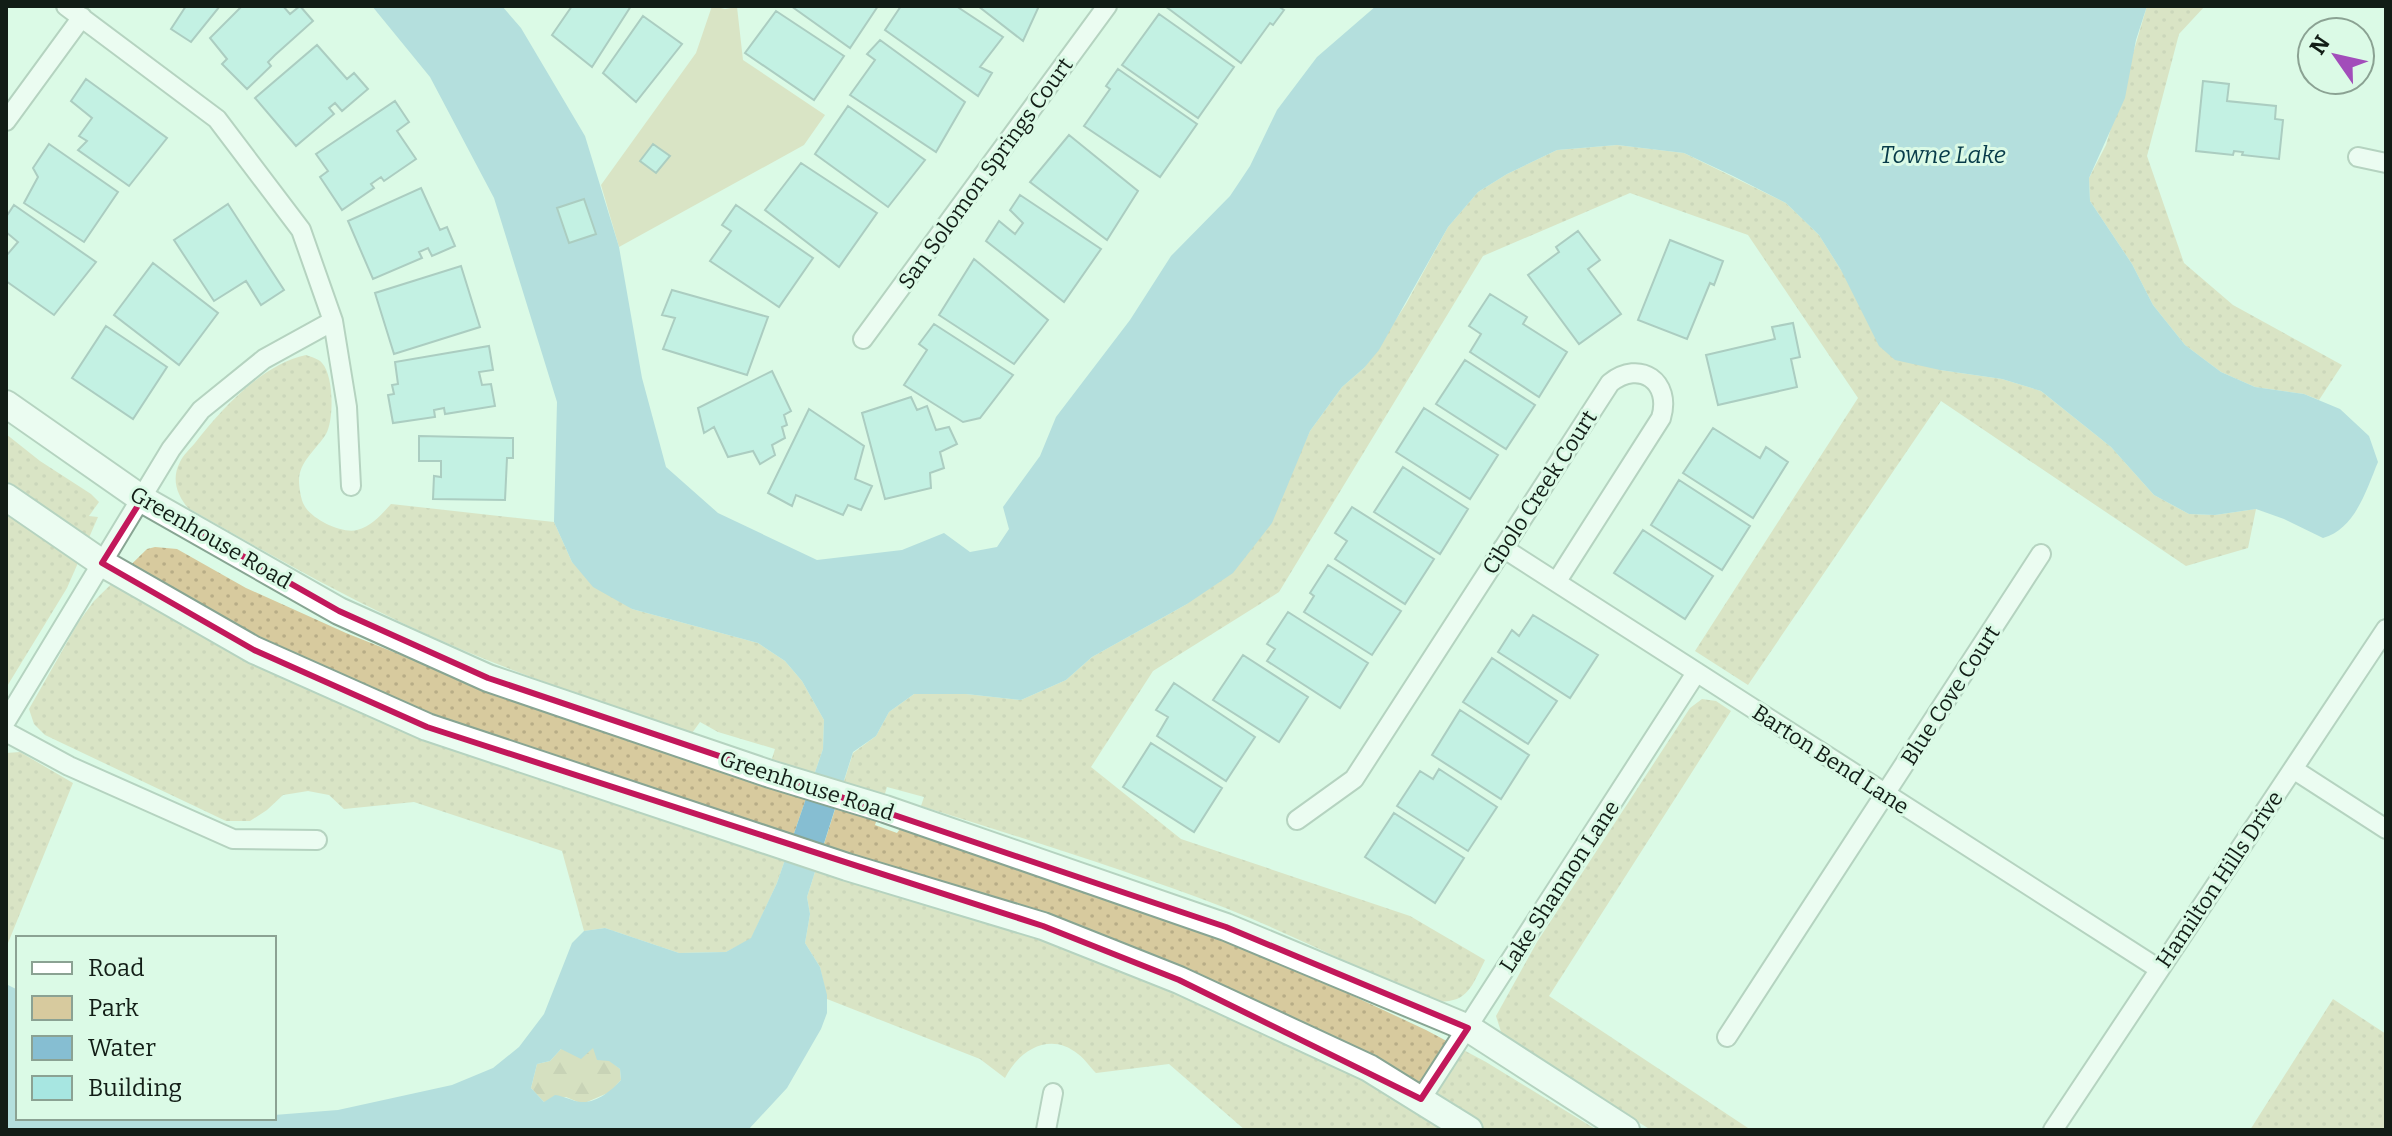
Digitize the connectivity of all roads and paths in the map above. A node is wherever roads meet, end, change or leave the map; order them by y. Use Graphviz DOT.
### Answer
graph roads {
  1 [pos="66,6"];
  2 [pos="1107,6"];
  3 [pos="82,17"];
  4 [pos="6,121"];
  5 [pos="2358,157"];
  6 [pos="2386,163"];
  7 [pos="333,321"];
  8 [pos="863,339"];
  9 [pos="6,404"];
  10 [pos="351,486"];
  11 [pos="6,497"];
  12 [pos="142,499"];
  13 [pos="1503,548"];
  14 [pos="2041,554"];
  15 [pos="102,563"];
  16 [pos="1557,581"];
  17 [pos="2386,629"];
  18 [pos="1696,673"];
  19 [pos="6,721"];
  20 [pos="6,732"];
  21 [pos="2293,769"];
  22 [pos="1885,794"];
  23 [pos="1297,820"];
  24 [pos="2386,829"];
  25 [pos="317,840"];
  26 [pos="2159,969"];
  27 [pos="1468,1028"];
  28 [pos="1727,1037"];
  29 [pos="1053,1093"];
  30 [pos="1421,1099"];
  31 [pos="1046,1130"];
  32 [pos="1469,1130"];
  33 [pos="1626,1130"];
  34 [pos="2053,1130"];
  1 -- 3 [label="street"];
  2 -- 8 [label="street, San Solomon Springs Court"];
  3 -- 4 [label="street"];
  3 -- 7 [label="street"];
  5 -- 6 [label="street"];
  7 -- 10 [label="street"];
  7 -- 12 [label="street"];
  9 -- 12 [label="main road, Greenhouse Road"];
  11 -- 15 [label="main road"];
  12 -- 15 [label="street"];
  12 -- 27 [label="main road, Greenhouse Road"];
  13 -- 16 [label="street, Barton Bend Lane"];
  13 -- 16 [label="street, Cibolo Creek Court"];
  13 -- 23 [label="street, Cibolo Creek Court"];
  14 -- 22 [label="street, Blue Cove Court"];
  15 -- 19 [label="street"];
  15 -- 30 [label="main road"];
  16 -- 18 [label="street, Barton Bend Lane"];
  17 -- 21 [label="street, Hamilton Hills Drive"];
  18 -- 22 [label="street, Barton Bend Lane"];
  18 -- 27 [label="street, Lake Shannon Lane"];
  20 -- 25 [label="street"];
  21 -- 24 [label="street"];
  21 -- 26 [label="street, Hamilton Hills Drive"];
  22 -- 26 [label="street, Barton Bend Lane"];
  22 -- 28 [label="street, Blue Cove Court"];
  26 -- 34 [label="street, Hamilton Hills Drive"];
  27 -- 30 [label="street, Lake Shannon Lane"];
  27 -- 33 [label="main road, Greenhouse Road"];
  29 -- 31 [label="street"];
  30 -- 32 [label="main road"];
}
